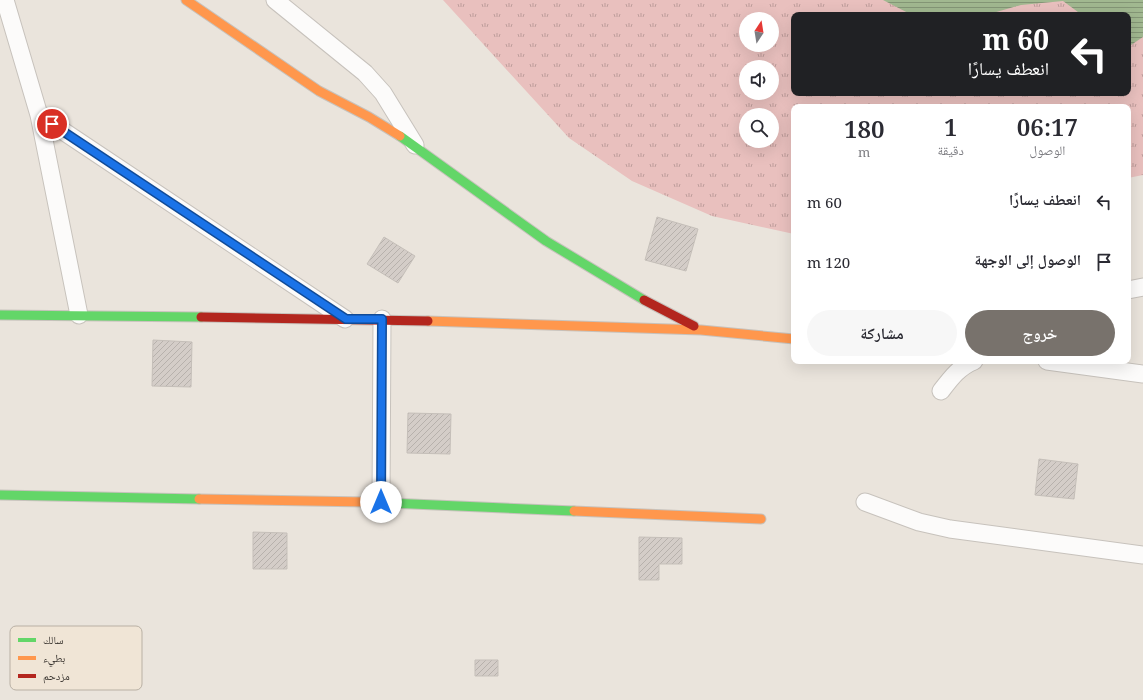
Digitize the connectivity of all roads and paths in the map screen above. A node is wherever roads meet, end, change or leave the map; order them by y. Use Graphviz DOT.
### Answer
graph roads {
  1 [pos="6,0"];
  2 [pos="186,0"];
  3 [pos="276,0"];
  4 [pos="39,116"];
  5 [pos="415,145"];
  6 [pos="1143,287"];
  7 [pos="1131,289"];
  8 [pos="0,315"];
  9 [pos="79,315"];
  10 [pos="346,319"];
  11 [pos="382,319"];
  12 [pos="701,330"];
  13 [pos="791,339"];
  14 [pos="967,364"];
  15 [pos="1069,364"];
  16 [pos="1143,374"];
  17 [pos="941,391"];
  18 [pos="0,495"];
  19 [pos="381,502"];
  20 [pos="865,502"];
  21 [pos="761,519"];
  22 [pos="1143,555"];
  1 -- 4 [label="street"];
  2 -- 5 [label="street"];
  3 -- 5 [label="street"];
  4 -- 9 [label="street"];
  4 -- 10 [label="street"];
  5 -- 12 [label="street"];
  6 -- 7 [label="street"];
  8 -- 9 [label="street"];
  9 -- 10 [label="street"];
  10 -- 11 [label="street"];
  11 -- 12 [label="street"];
  11 -- 19 [label="street"];
  12 -- 13 [label="street"];
  14 -- 17 [label="street"];
  15 -- 16 [label="street"];
  18 -- 19 [label="street"];
  19 -- 21 [label="street"];
  20 -- 22 [label="street"];
}
